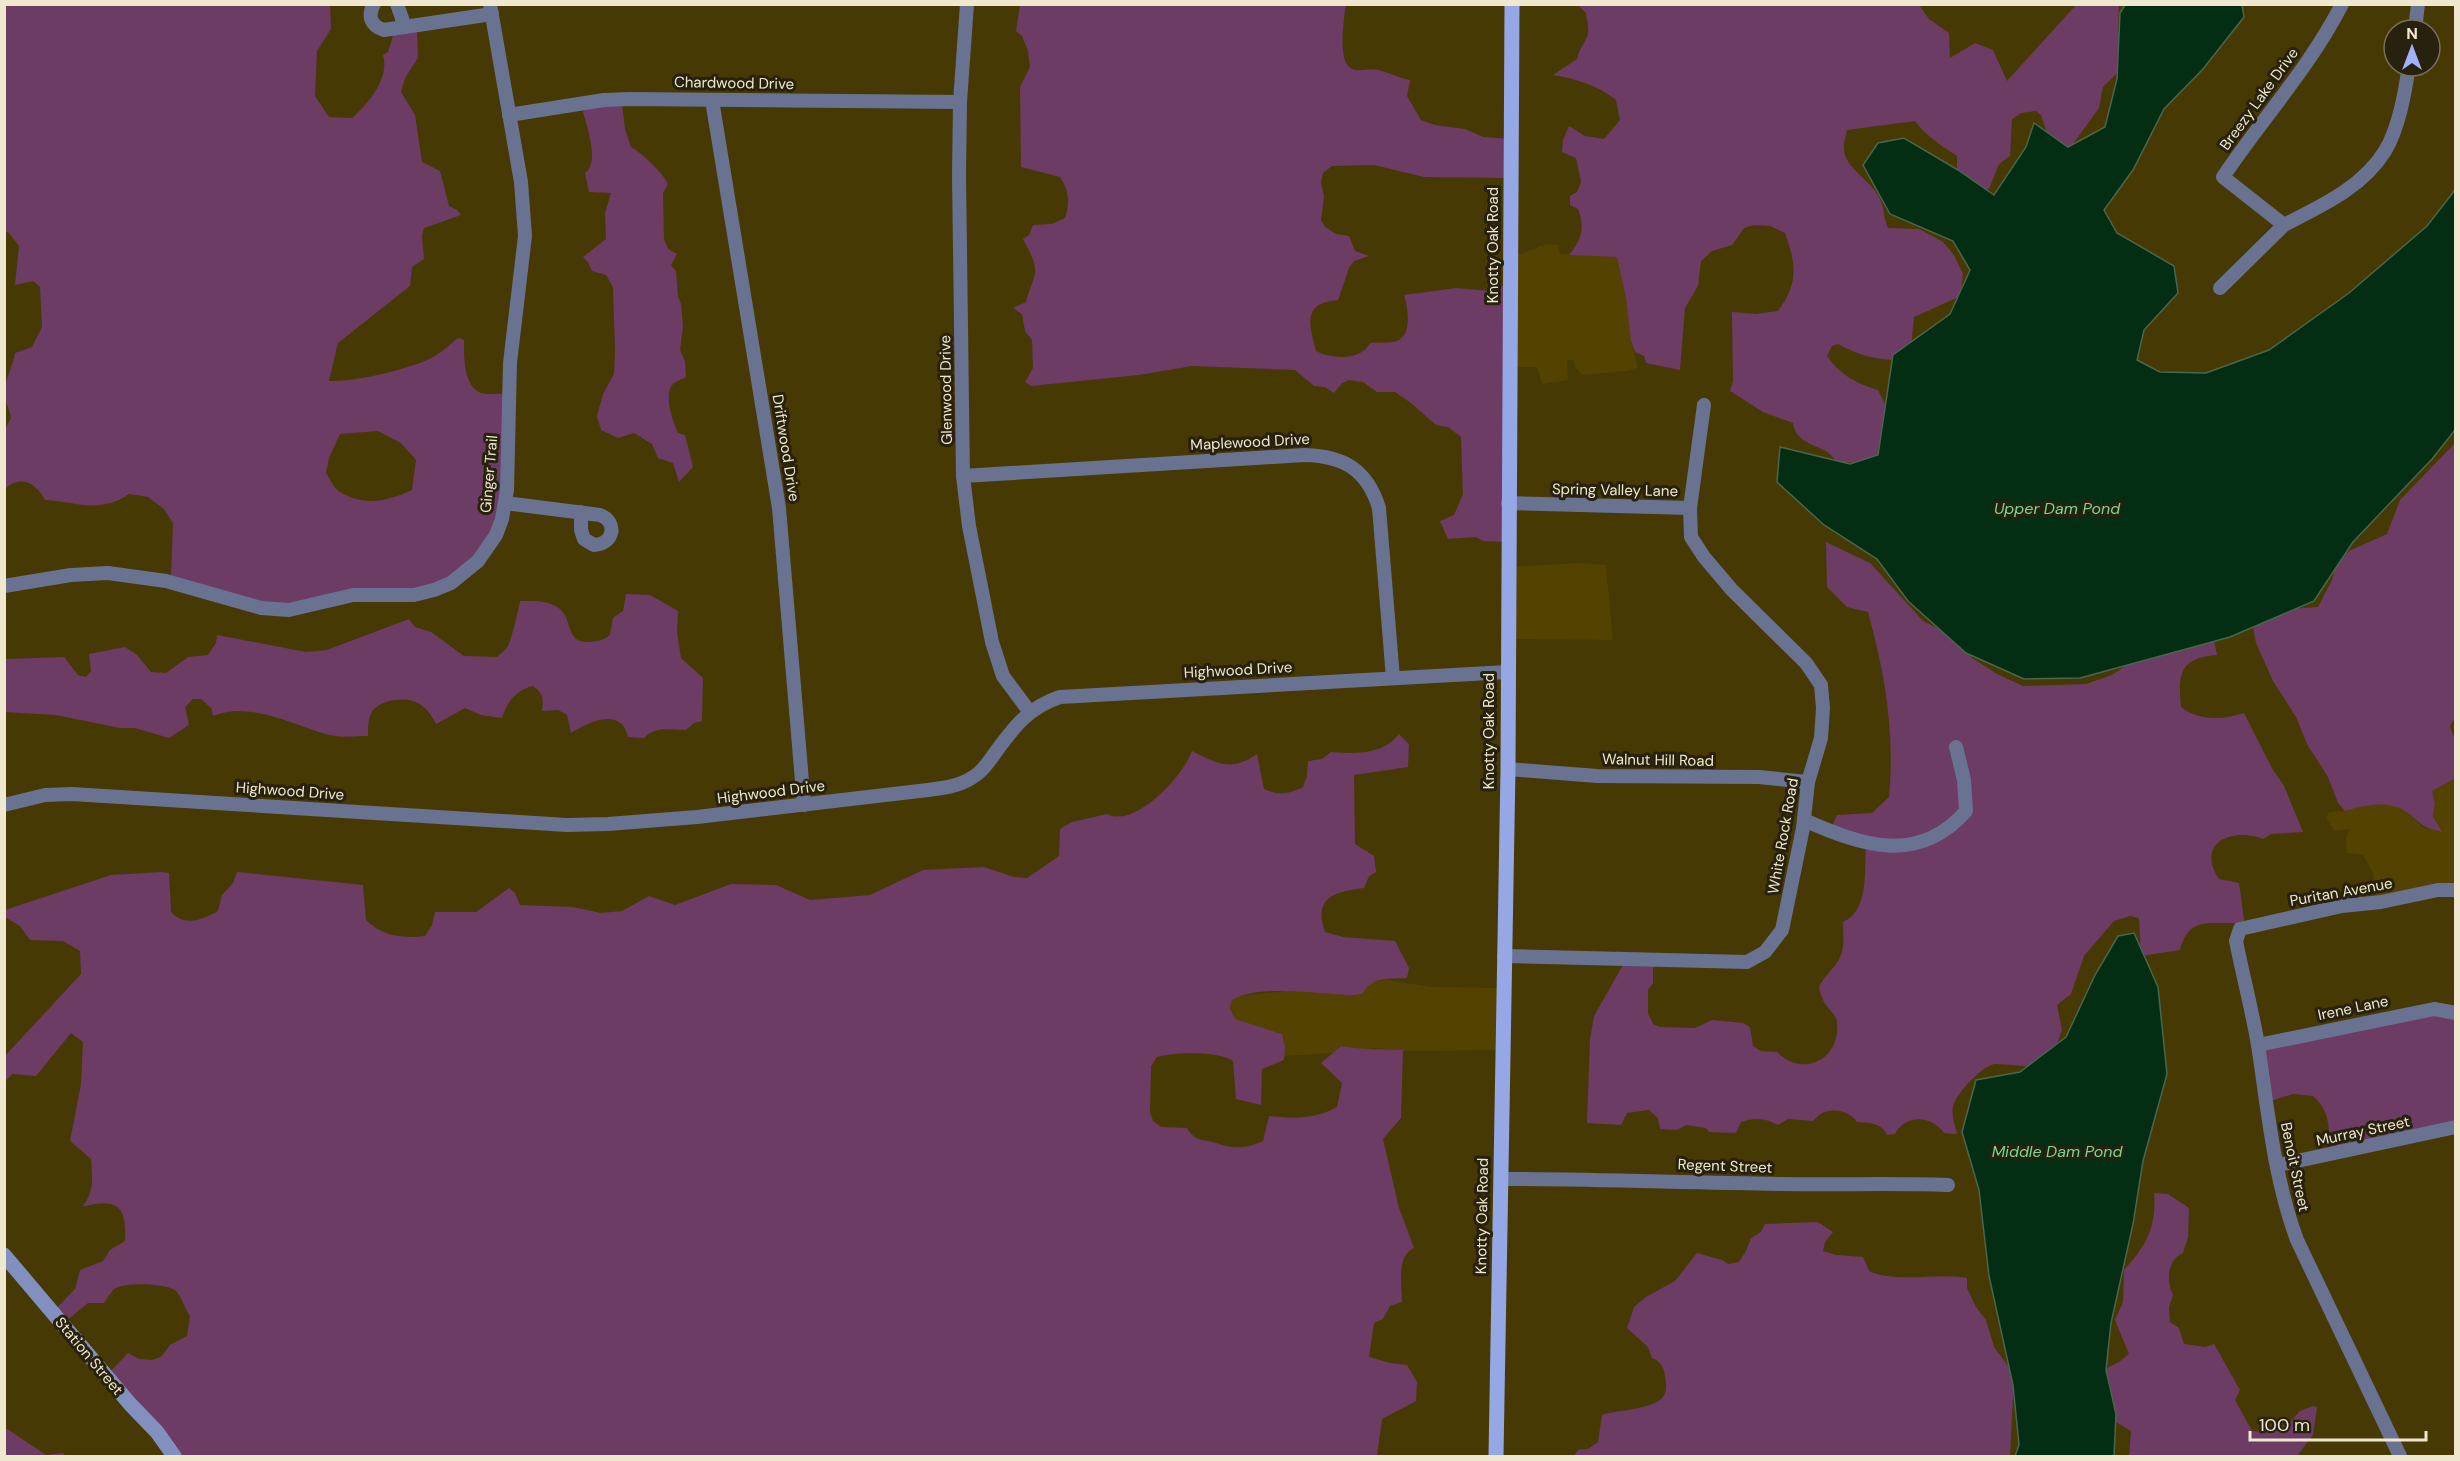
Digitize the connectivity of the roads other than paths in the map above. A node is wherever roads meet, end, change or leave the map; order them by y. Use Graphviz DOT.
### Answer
graph roads {
  1 [pos="374,4"];
  2 [pos="398,4"];
  3 [pos="967,4"];
  4 [pos="1512,4"];
  5 [pos="2342,4"];
  6 [pos="491,9"];
  7 [pos="405,27"];
  8 [pos="2407,78"];
  9 [pos="712,100"];
  10 [pos="960,102"];
  11 [pos="509,115"];
  12 [pos="2284,225"];
  13 [pos="2220,288"];
  14 [pos="1704,405"];
  15 [pos="963,476"];
  16 [pos="505,503"];
  17 [pos="1508,503"];
  18 [pos="1690,508"];
  19 [pos="581,512"];
  20 [pos="4,586"];
  21 [pos="1506,672"];
  22 [pos="1393,678"];
  23 [pos="1029,711"];
  24 [pos="1956,747"];
  25 [pos="1508,770"];
  26 [pos="1808,782"];
  27 [pos="4,805"];
  28 [pos="804,805"];
  29 [pos="1804,820"];
  30 [pos="2456,891"];
  31 [pos="2237,935"];
  32 [pos="1504,956"];
  33 [pos="2456,1013"];
  34 [pos="2258,1045"];
  35 [pos="2456,1127"];
  36 [pos="2278,1165"];
  37 [pos="1501,1179"];
  38 [pos="1948,1185"];
  39 [pos="4,1255"];
  40 [pos="174,1456"];
  41 [pos="1496,1456"];
  42 [pos="2400,1456"];
  1 -- 7 [label="street"];
  2 -- 7 [label="street"];
  3 -- 10 [label="street, Glenwood Drive"];
  4 -- 17 [label="main road, Knotty Oak Road"];
  5 -- 12 [label="street, Breezy Lake Drive"];
  6 -- 7 [label="street"];
  6 -- 11 [label="street, Ginger Trail"];
  8 -- 12 [label="street"];
  9 -- 10 [label="street, Chardwood Drive"];
  9 -- 11 [label="street, Chardwood Drive"];
  9 -- 28 [label="street, Driftwood Drive"];
  10 -- 15 [label="street, Glenwood Drive"];
  11 -- 16 [label="street, Ginger Trail"];
  12 -- 13 [label="street"];
  14 -- 18 [label="street, Spring Valley Lane"];
  15 -- 22 [label="street, Maplewood Drive"];
  15 -- 23 [label="street, Glenwood Drive"];
  16 -- 19 [label="street"];
  16 -- 20 [label="street, Ginger Trail"];
  17 -- 18 [label="street, Spring Valley Lane"];
  17 -- 21 [label="main road, Knotty Oak Road"];
  18 -- 26 [label="street, White Rock Road"];
  21 -- 22 [label="street, Highwood Drive"];
  21 -- 25 [label="main road, Knotty Oak Road"];
  22 -- 23 [label="street, Highwood Drive"];
  23 -- 28 [label="street, Highwood Drive"];
  24 -- 29 [label="street"];
  25 -- 26 [label="street, Walnut Hill Road"];
  25 -- 32 [label="main road, Knotty Oak Road"];
  26 -- 29 [label="street, White Rock Road"];
  27 -- 28 [label="street, Highwood Drive"];
  29 -- 32 [label="street, White Rock Road"];
  30 -- 31 [label="street, Puritan Avenue"];
  31 -- 34 [label="street, Benoit Street"];
  32 -- 37 [label="main road, Knotty Oak Road"];
  33 -- 34 [label="street, Irene Lane"];
  34 -- 36 [label="street, Benoit Street"];
  35 -- 36 [label="street, Murray Street"];
  36 -- 42 [label="street, Benoit Street"];
  37 -- 38 [label="street, Regent Street"];
  37 -- 41 [label="main road, Knotty Oak Road"];
  39 -- 40 [label="street, Station Street"];
}
